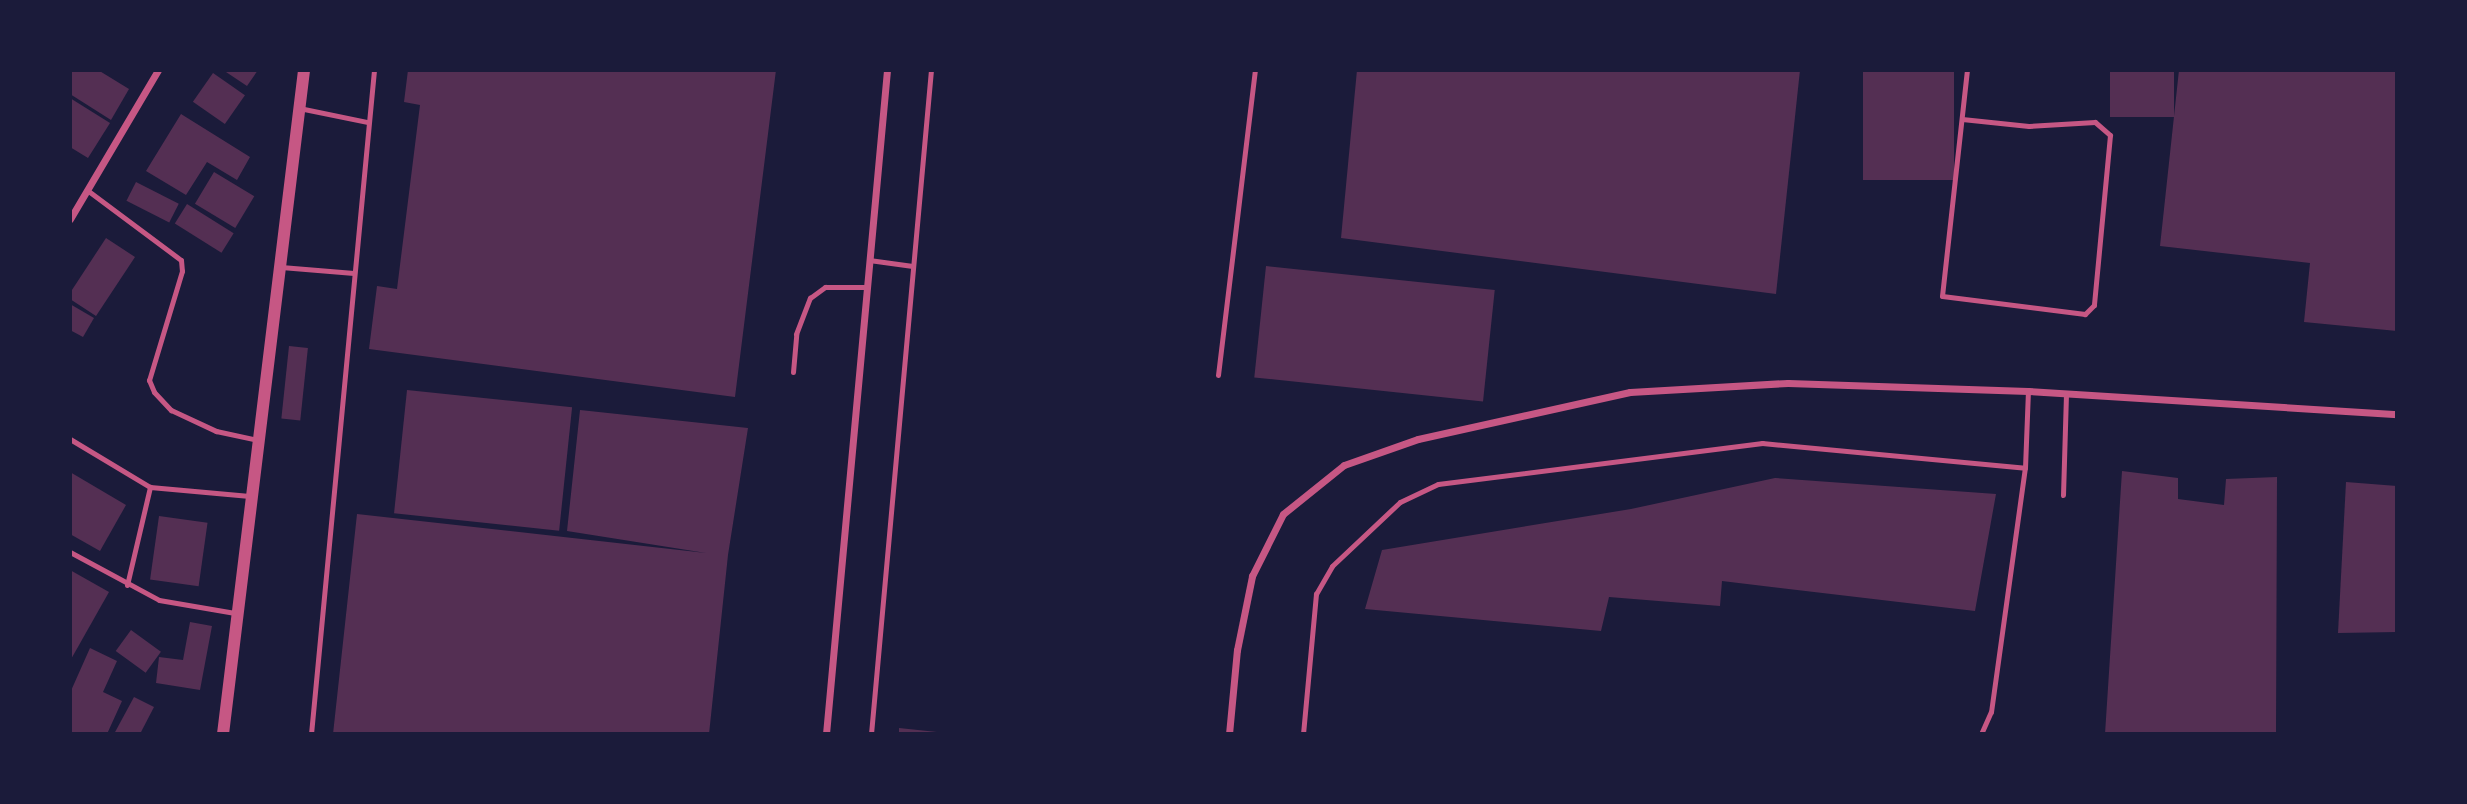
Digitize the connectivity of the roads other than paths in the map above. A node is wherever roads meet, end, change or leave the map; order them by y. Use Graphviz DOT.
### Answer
graph roads {
  1 [pos="158,70"];
  2 [pos="304,70"];
  3 [pos="374,70"];
  4 [pos="887,70"];
  5 [pos="931,70"];
  6 [pos="1255,70"];
  7 [pos="1967,70"];
  8 [pos="299,108"];
  9 [pos="1962,119"];
  10 [pos="368,122"];
  11 [pos="87,190"];
  12 [pos="70,219"];
  13 [pos="869,260"];
  14 [pos="279,266"];
  15 [pos="914,266"];
  16 [pos="354,273"];
  17 [pos="867,287"];
  18 [pos="793,372"];
  19 [pos="1218,375"];
  20 [pos="2028,391"];
  21 [pos="2066,393"];
  22 [pos="2397,414"];
  23 [pos="70,439"];
  24 [pos="258,440"];
  25 [pos="2025,468"];
  26 [pos="150,487"];
  27 [pos="2063,495"];
  28 [pos="250,496"];
  29 [pos="70,552"];
  30 [pos="127,585"];
  31 [pos="235,613"];
  32 [pos="223,734"];
  33 [pos="311,734"];
  34 [pos="826,734"];
  35 [pos="872,734"];
  36 [pos="1229,734"];
  37 [pos="1303,734"];
  38 [pos="1981,734"];
  1 -- 11 [label="street"];
  2 -- 8 [label="street"];
  3 -- 10 [label="lane"];
  4 -- 13 [label="street"];
  5 -- 15 [label="lane"];
  6 -- 19 [label="lane"];
  7 -- 9 [label="lane"];
  8 -- 10 [label="lane"];
  8 -- 14 [label="street"];
  9 -- 9 [label="lane"];
  10 -- 16 [label="lane"];
  11 -- 12 [label="street"];
  11 -- 24 [label="lane"];
  13 -- 15 [label="lane"];
  13 -- 17 [label="street"];
  14 -- 16 [label="lane"];
  14 -- 24 [label="street"];
  15 -- 35 [label="lane"];
  16 -- 33 [label="lane"];
  17 -- 18 [label="lane"];
  17 -- 34 [label="street"];
  20 -- 21 [label="street"];
  20 -- 25 [label="lane"];
  20 -- 36 [label="street"];
  21 -- 22 [label="street"];
  21 -- 27 [label="lane"];
  23 -- 26 [label="lane"];
  24 -- 28 [label="street"];
  25 -- 37 [label="lane"];
  25 -- 38 [label="lane"];
  26 -- 28 [label="lane"];
  26 -- 30 [label="lane"];
  28 -- 31 [label="street"];
  29 -- 30 [label="lane"];
  30 -- 31 [label="lane"];
  31 -- 32 [label="street"];
}
